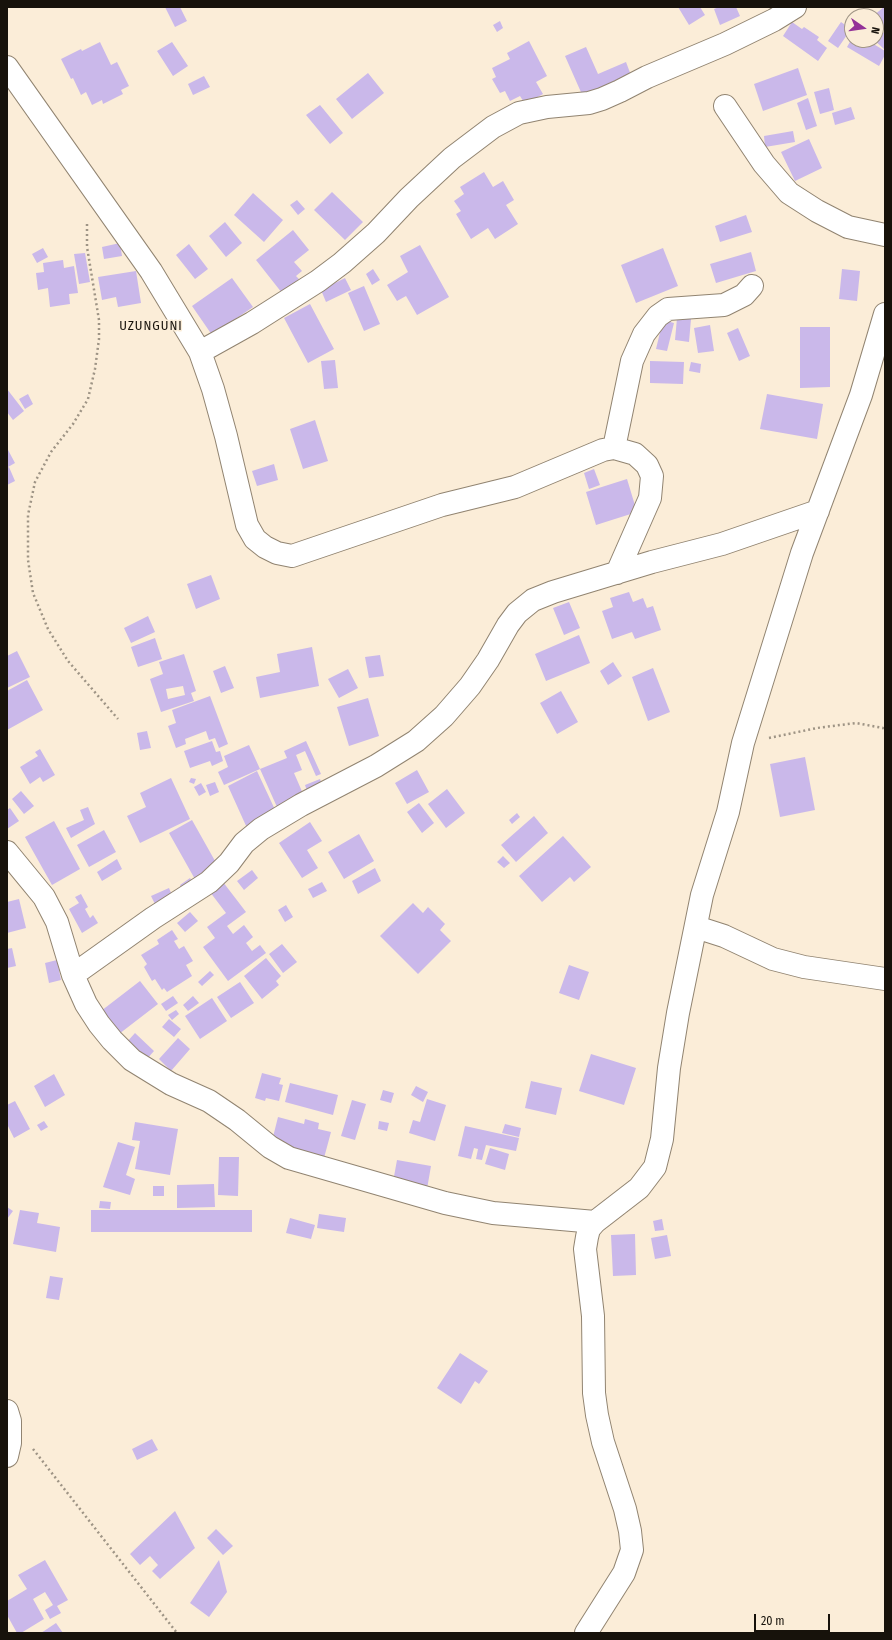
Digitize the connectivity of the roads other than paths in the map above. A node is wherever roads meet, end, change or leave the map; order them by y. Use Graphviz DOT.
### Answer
graph roads {
  1 [pos="795,7"];
  2 [pos="7,67"];
  3 [pos="725,106"];
  4 [pos="885,235"];
  5 [pos="752,286"];
  6 [pos="885,314"];
  7 [pos="200,352"];
  8 [pos="614,448"];
  9 [pos="818,511"];
  10 [pos="617,573"];
  11 [pos="7,852"];
  12 [pos="696,927"];
  13 [pos="73,975"];
  14 [pos="885,979"];
  15 [pos="595,1222"];
  16 [pos="9,1416"];
  17 [pos="7,1456"];
  18 [pos="586,1633"];
  1 -- 7 [label="street"];
  2 -- 7 [label="street"];
  3 -- 4 [label="street"];
  5 -- 8 [label="street"];
  6 -- 9 [label="street"];
  7 -- 8 [label="street"];
  8 -- 10 [label="street"];
  9 -- 10 [label="street"];
  9 -- 12 [label="street"];
  10 -- 13 [label="street"];
  11 -- 13 [label="street"];
  12 -- 14 [label="street"];
  12 -- 15 [label="street"];
  13 -- 15 [label="street"];
  15 -- 18 [label="street"];
  16 -- 17 [label="street"];
}
